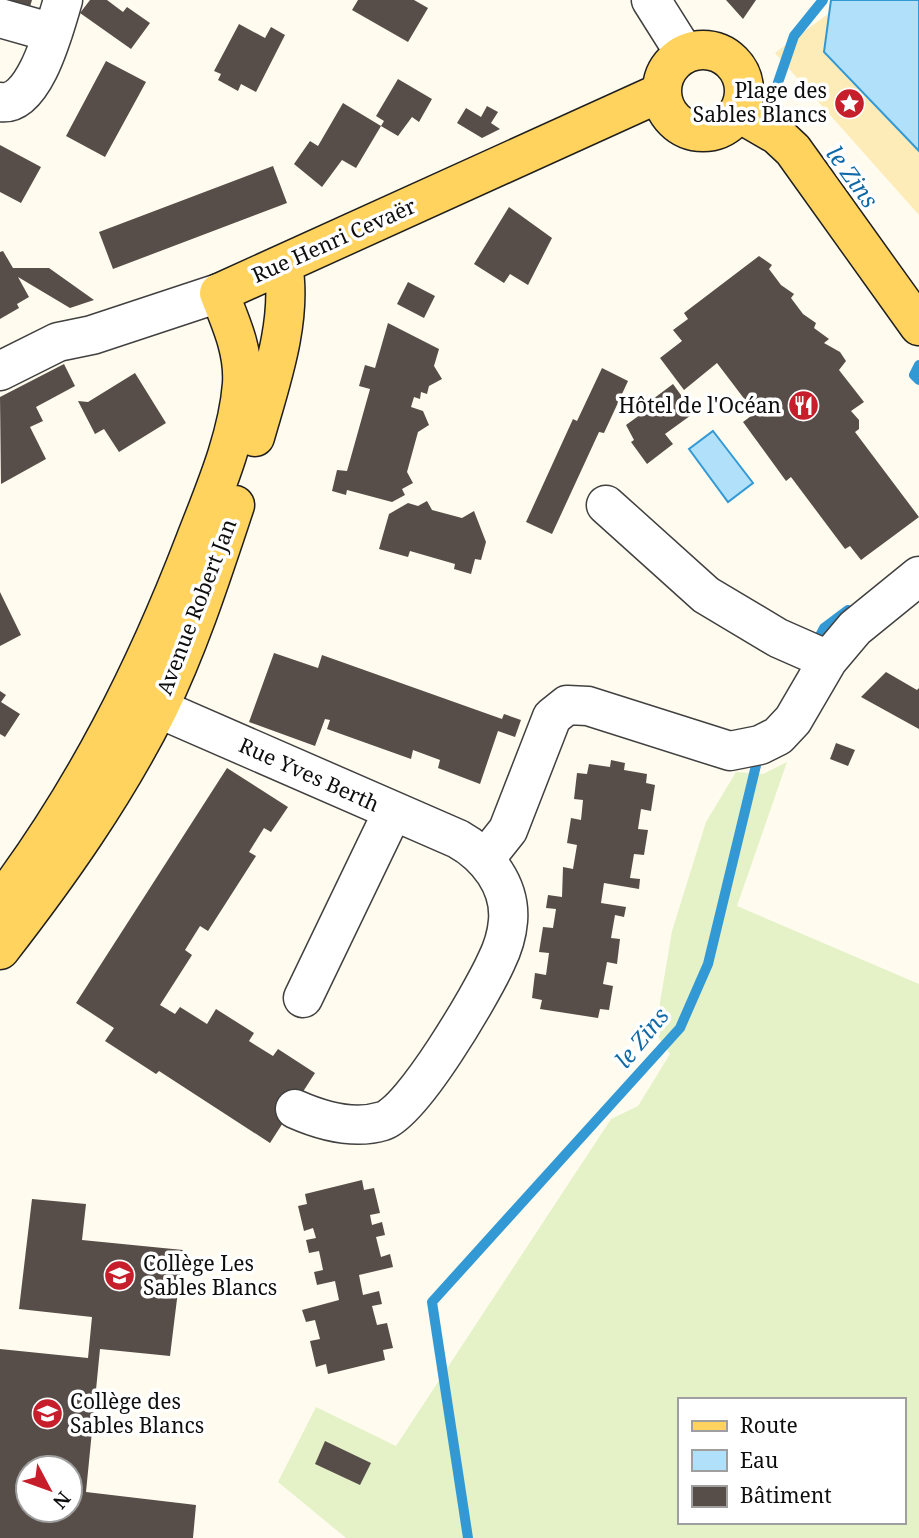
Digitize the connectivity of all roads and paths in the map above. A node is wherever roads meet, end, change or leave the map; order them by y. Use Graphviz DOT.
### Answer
graph roads {
  1 [pos="651,0"];
  2 [pos="58,16"];
  3 [pos="0,18"];
  4 [pos="685,54"];
  5 [pos="662,92"];
  6 [pos="0,102"];
  7 [pos="739,113"];
  8 [pos="283,265"];
  9 [pos="219,293"];
  10 [pos="919,326"];
  11 [pos="0,371"];
  12 [pos="606,505"];
  13 [pos="919,576"];
  14 [pos="828,660"];
  15 [pos="144,702"];
  16 [pos="392,813"];
  17 [pos="485,859"];
  18 [pos="0,903"];
  19 [pos="0,950"];
  20 [pos="303,998"];
  21 [pos="295,1109"];
  1 -- 4 [label="street"];
  2 -- 3 [label="street"];
  2 -- 6 [label="street"];
  4 -- 5 [label="main road"];
  4 -- 7 [label="main road"];
  5 -- 7 [label="main road"];
  5 -- 8 [label="main road, Rue Henri Cevaër"];
  7 -- 10 [label="main road"];
  8 -- 9 [label="main road, Rue Henri Cevaër"];
  8 -- 15 [label="main road, Avenue Robert Jan"];
  9 -- 11 [label="street, Rue Henri Cevaër"];
  9 -- 15 [label="main road, Avenue Robert Jan"];
  12 -- 14 [label="street"];
  13 -- 14 [label="street"];
  14 -- 17 [label="street"];
  15 -- 16 [label="street, Rue Yves Berth"];
  15 -- 18 [label="main road, Avenue Robert Jan"];
  15 -- 19 [label="main road, Avenue Robert Jan"];
  16 -- 17 [label="street, Rue Yves Berth"];
  16 -- 20 [label="street"];
  17 -- 21 [label="street"];
}
